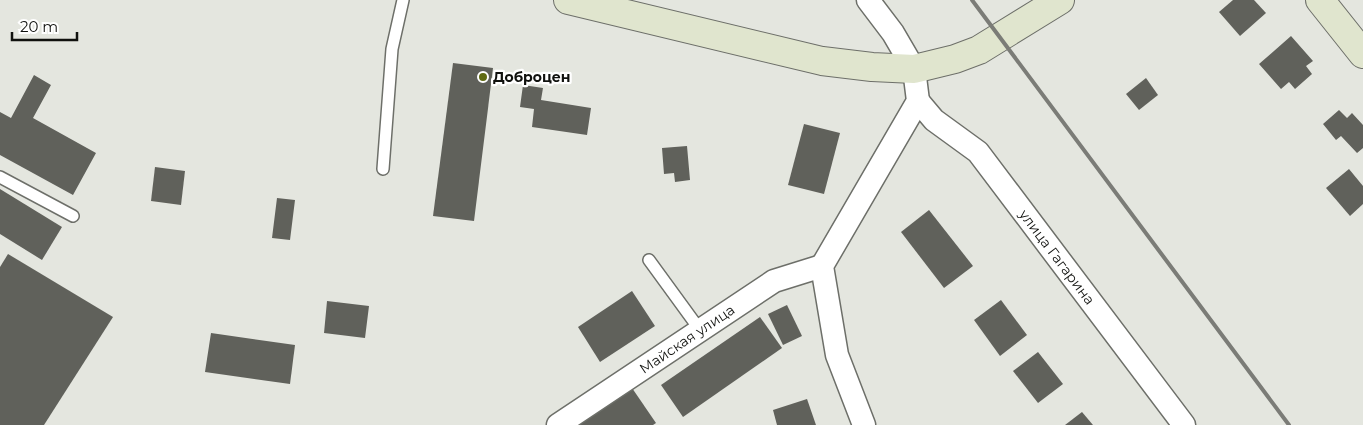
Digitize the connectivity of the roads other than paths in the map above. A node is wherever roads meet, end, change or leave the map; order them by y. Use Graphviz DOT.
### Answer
graph roads {
  1 [pos="403,0"];
  2 [pos="568,0"];
  3 [pos="868,0"];
  4 [pos="1060,0"];
  5 [pos="1320,0"];
  6 [pos="1363,54"];
  7 [pos="914,69"];
  8 [pos="918,101"];
  9 [pos="383,169"];
  10 [pos="0,177"];
  11 [pos="73,216"];
  12 [pos="649,260"];
  13 [pos="822,266"];
  14 [pos="700,330"];
  15 [pos="558,425"];
  16 [pos="864,425"];
  17 [pos="1184,425"];
  1 -- 9 [label="lane"];
  2 -- 7 [label="main road"];
  3 -- 7 [label="street"];
  4 -- 7 [label="main road"];
  5 -- 6 [label="main road"];
  7 -- 8 [label="street"];
  8 -- 13 [label="street"];
  8 -- 17 [label="street, улица Гагарина"];
  10 -- 11 [label="lane"];
  12 -- 14 [label="lane"];
  13 -- 14 [label="street, Майская улица"];
  13 -- 16 [label="street"];
  14 -- 15 [label="street, Майская улица"];
}
